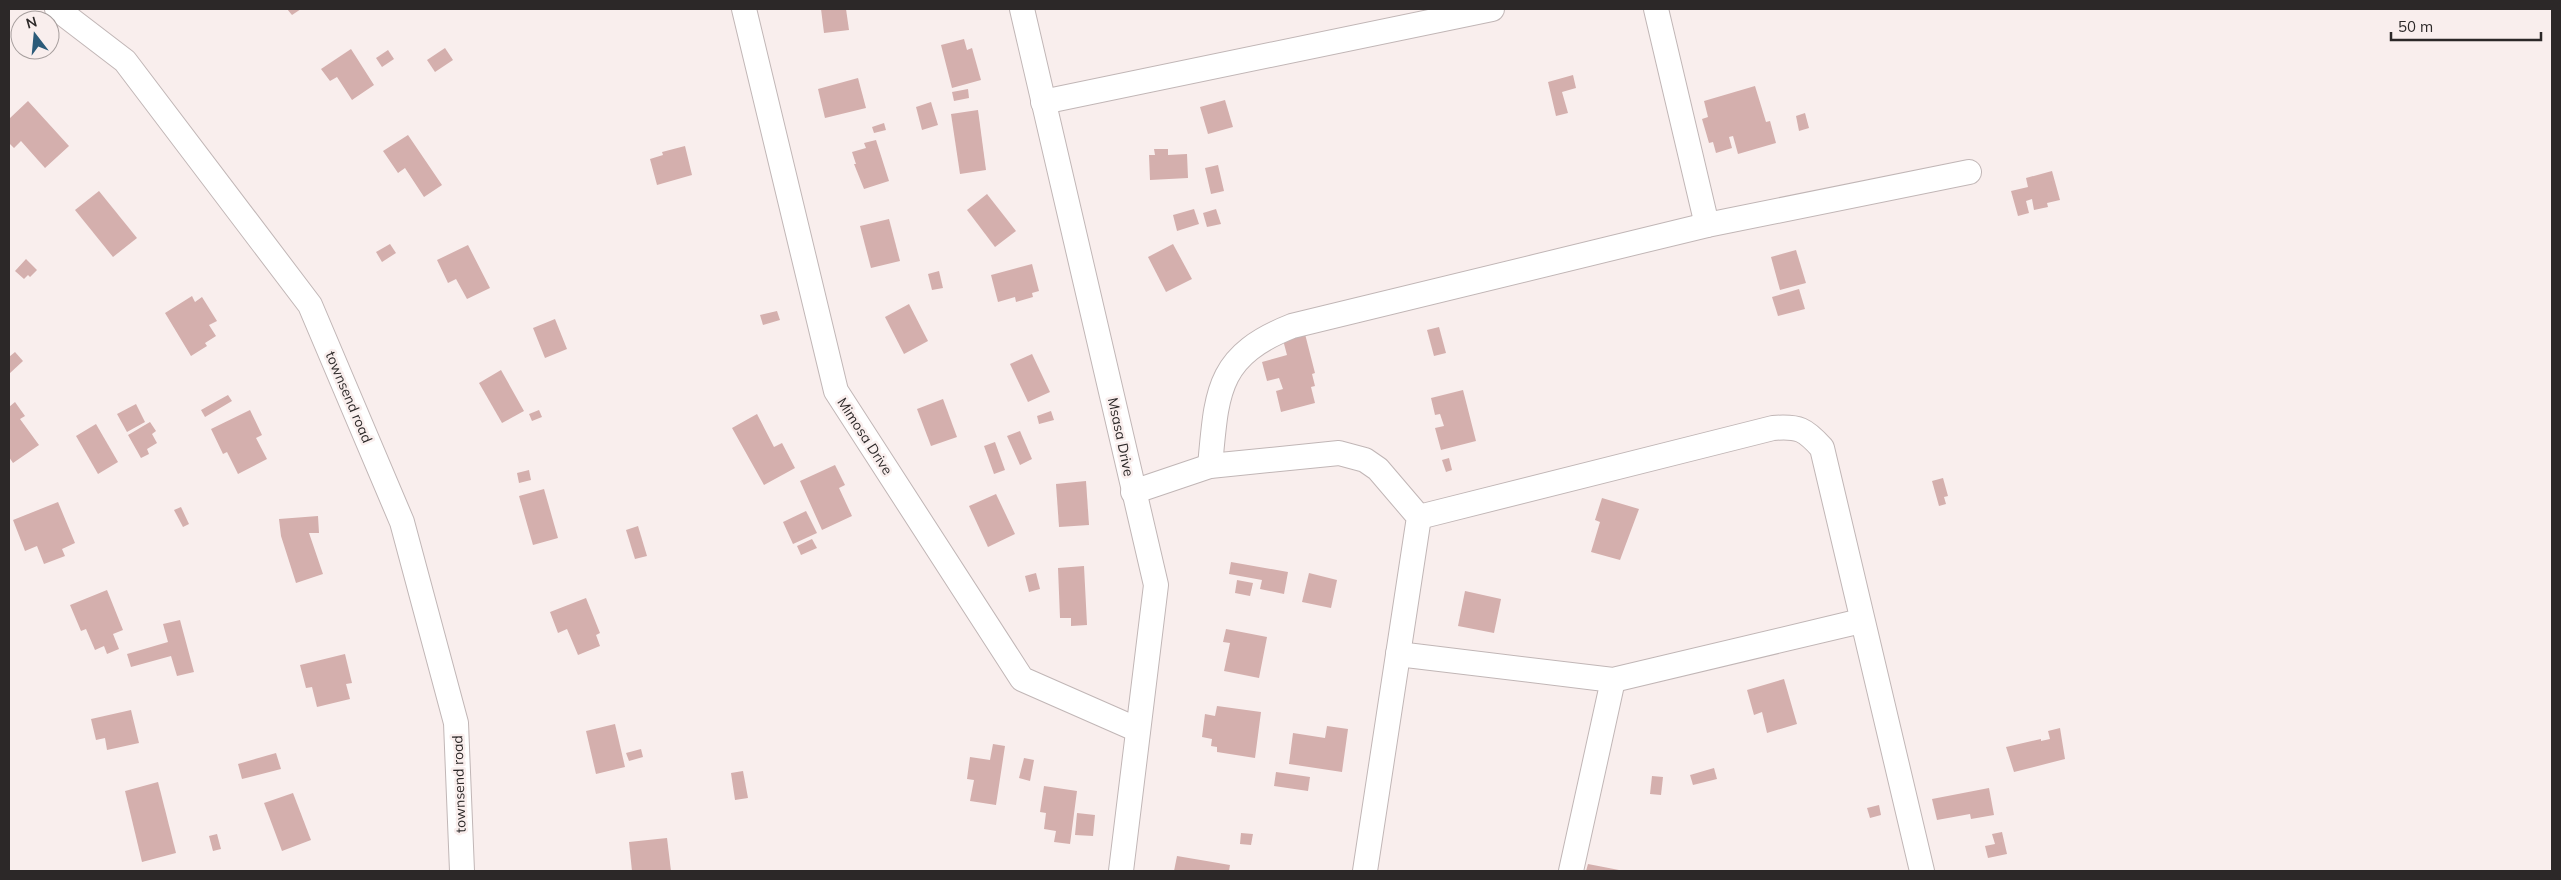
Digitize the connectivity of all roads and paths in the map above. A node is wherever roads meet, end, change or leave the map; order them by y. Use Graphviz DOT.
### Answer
graph roads {
  1 [pos="57,9"];
  2 [pos="744,9"];
  3 [pos="1022,9"];
  4 [pos="1492,9"];
  5 [pos="1656,9"];
  6 [pos="1043,102"];
  7 [pos="1969,172"];
  8 [pos="1708,225"];
  9 [pos="1210,466"];
  10 [pos="1133,492"];
  11 [pos="1419,517"];
  12 [pos="1861,620"];
  13 [pos="1398,654"];
  14 [pos="1613,680"];
  15 [pos="1138,730"];
  16 [pos="462,871"];
  17 [pos="1121,871"];
  18 [pos="1364,871"];
  19 [pos="1572,871"];
  20 [pos="1922,871"];
  1 -- 16 [label="street, townsend road"];
  2 -- 15 [label="street, Mimosa Drive"];
  3 -- 6 [label="street, Msasa Drive"];
  4 -- 6 [label="street"];
  5 -- 8 [label="street"];
  6 -- 10 [label="street, Msasa Drive"];
  7 -- 8 [label="street"];
  8 -- 9 [label="street"];
  9 -- 10 [label="street"];
  9 -- 11 [label="street"];
  10 -- 15 [label="street, Msasa Drive"];
  11 -- 12 [label="street"];
  11 -- 13 [label="street"];
  12 -- 14 [label="street"];
  12 -- 20 [label="street"];
  13 -- 14 [label="street"];
  13 -- 18 [label="street"];
  14 -- 19 [label="street"];
  15 -- 17 [label="street, Msasa Drive"];
}
